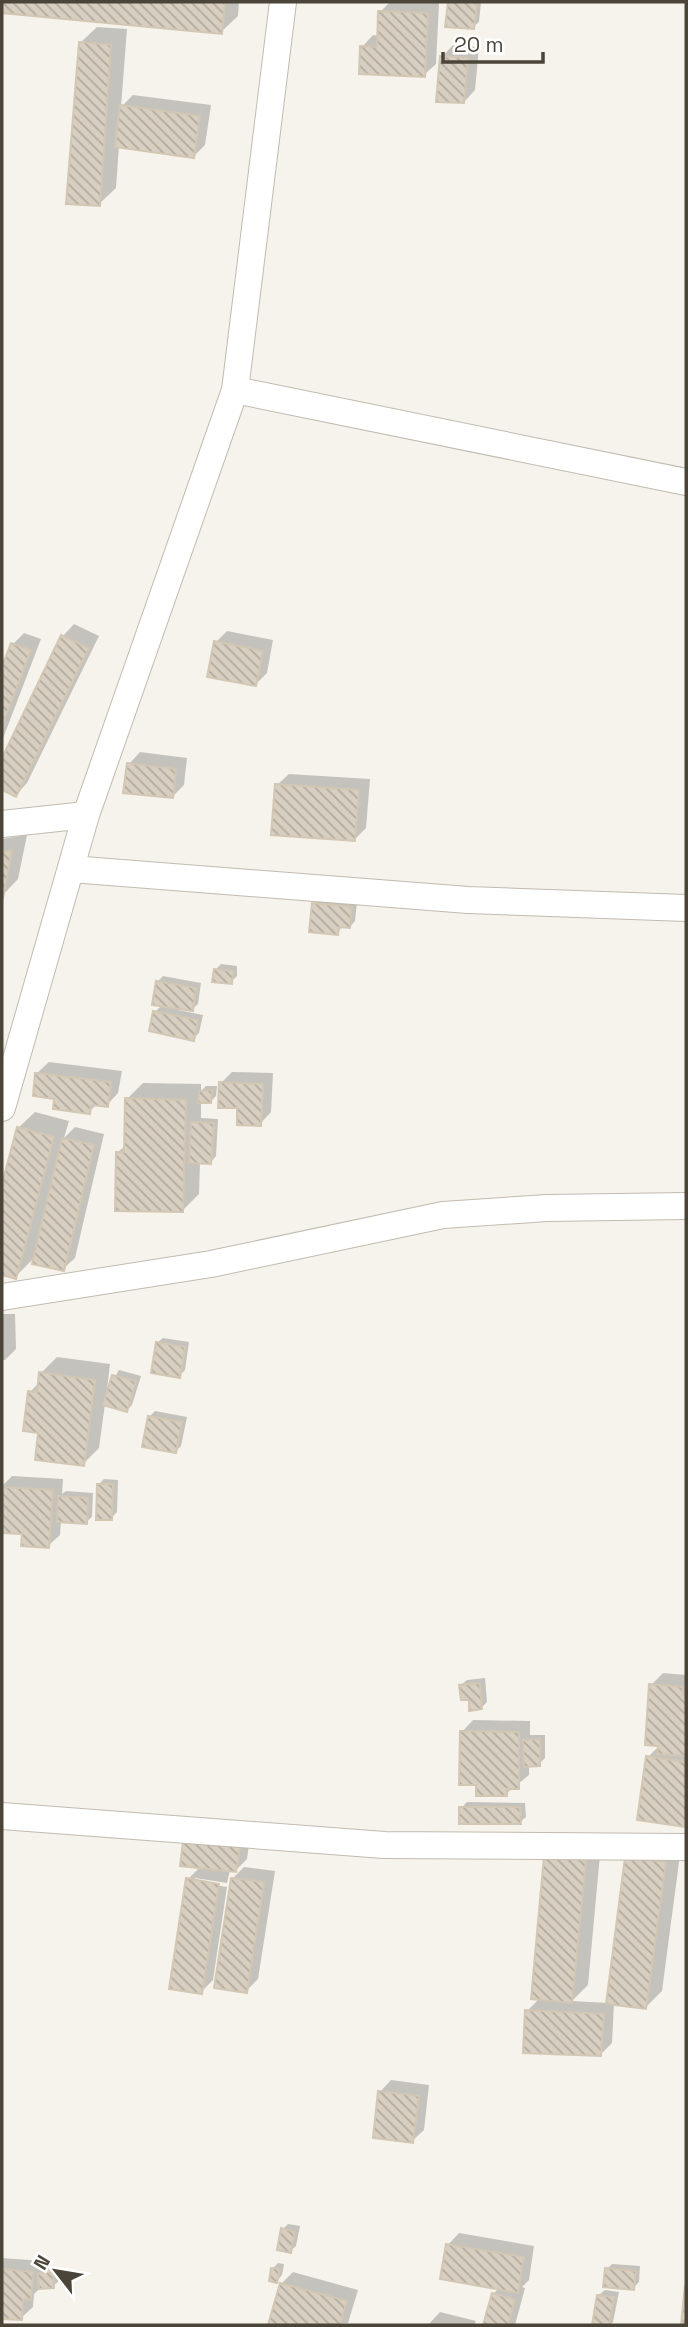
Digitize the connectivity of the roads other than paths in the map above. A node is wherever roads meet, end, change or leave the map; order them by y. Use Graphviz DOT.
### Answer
graph roads {
  1 [pos="283,2"];
  2 [pos="235,390"];
  3 [pos="686,482"];
  4 [pos="86,816"];
  5 [pos="2,824"];
  6 [pos="71,869"];
  7 [pos="686,908"];
  8 [pos="2,1108"];
  9 [pos="686,1206"];
  10 [pos="2,1297"];
  11 [pos="2,1816"];
  12 [pos="686,1847"];
  1 -- 2 [label="street"];
  2 -- 3 [label="street"];
  2 -- 4 [label="street"];
  4 -- 5 [label="street"];
  4 -- 6 [label="street"];
  6 -- 7 [label="street"];
  6 -- 8 [label="street"];
  9 -- 10 [label="street"];
  11 -- 12 [label="street"];
}
